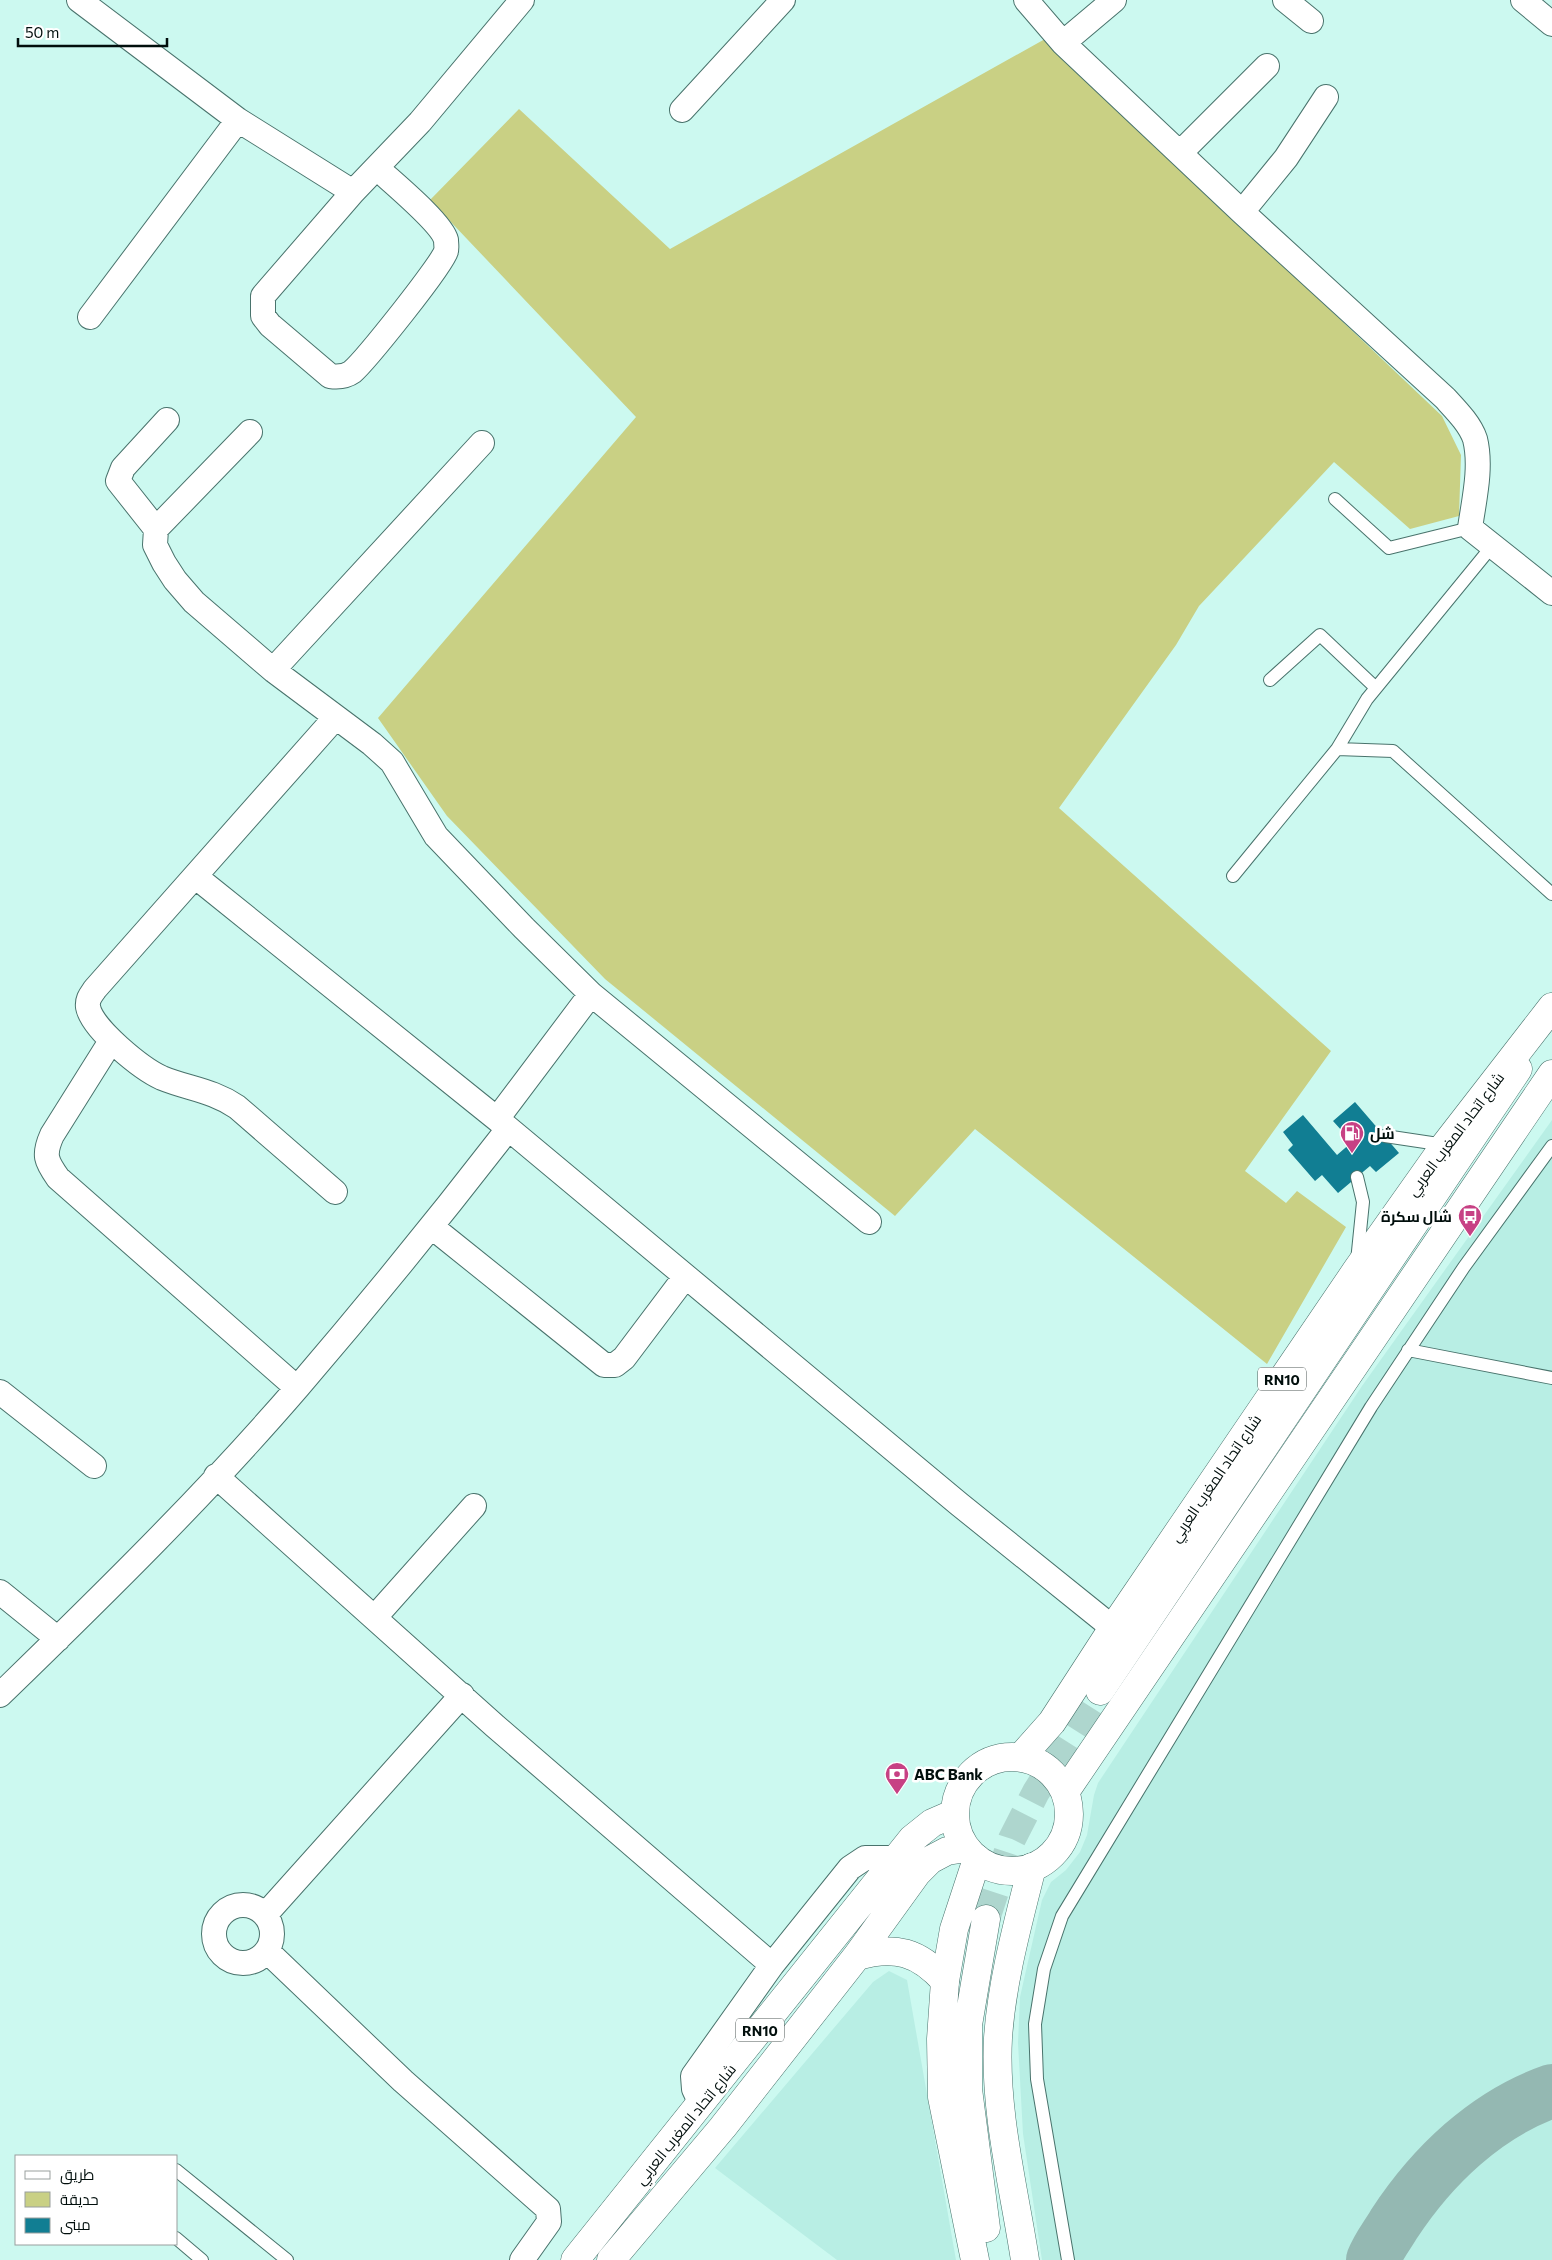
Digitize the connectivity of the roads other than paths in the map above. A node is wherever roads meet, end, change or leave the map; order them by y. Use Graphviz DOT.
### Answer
graph roads {
  1 [pos="78,0"];
  2 [pos="522,0"];
  3 [pos="783,0"];
  4 [pos="1026,0"];
  5 [pos="1114,0"];
  6 [pos="1285,0"];
  7 [pos="1523,0"];
  8 [pos="1311,21"];
  9 [pos="1552,24"];
  10 [pos="1063,43"];
  11 [pos="1267,66"];
  12 [pos="1326,97"];
  13 [pos="682,110"];
  14 [pos="238,120"];
  15 [pos="1180,153"];
  16 [pos="378,168"];
  17 [pos="353,192"];
  18 [pos="1242,212"];
  19 [pos="90,318"];
  20 [pos="167,420"];
  21 [pos="250,432"];
  22 [pos="482,442"];
  23 [pos="1335,498"];
  24 [pos="1470,528"];
  25 [pos="156,530"];
  26 [pos="1492,545"];
  27 [pos="1552,593"];
  28 [pos="273,670"];
  29 [pos="1270,680"];
  30 [pos="1376,688"];
  31 [pos="334,718"];
  32 [pos="1337,749"];
  33 [pos="1233,876"];
  34 [pos="196,877"];
  35 [pos="1552,894"];
  36 [pos="591,994"];
  37 [pos="1552,1007"];
  38 [pos="1552,1018"];
  39 [pos="111,1041"];
  40 [pos="1552,1074"];
  41 [pos="502,1124"];
  42 [pos="1385,1136"];
  43 [pos="1445,1146"];
  44 [pos="1552,1146"];
  45 [pos="1358,1177"];
  46 [pos="335,1192"];
  47 [pos="868,1222"];
  48 [pos="432,1227"];
  49 [pos="1356,1271"];
  50 [pos="685,1277"];
  51 [pos="1408,1350"];
  52 [pos="1552,1378"];
  53 [pos="297,1388"];
  54 [pos="0,1392"];
  55 [pos="94,1466"];
  56 [pos="216,1476"];
  57 [pos="474,1506"];
  58 [pos="0,1592"];
  59 [pos="375,1617"];
  60 [pos="1113,1628"];
  61 [pos="58,1639"];
  62 [pos="1100,1691"];
  63 [pos="0,1695"];
  64 [pos="462,1695"];
  65 [pos="1020,1757"];
  66 [pos="1066,1792"];
  67 [pos="955,1813"];
  68 [pos="971,1853"];
  69 [pos="896,1858"];
  70 [pos="1032,1867"];
  71 [pos="265,1915"];
  72 [pos="986,1920"];
  73 [pos="267,1952"];
  74 [pos="857,1956"];
  75 [pos="772,1965"];
  76 [pos="945,1981"];
  77 [pos="701,2104"];
  78 [pos="178,2172"];
  79 [pos="178,2240"];
  80 [pos="202,2260"];
  81 [pos="287,2260"];
  82 [pos="522,2260"];
  83 [pos="574,2260"];
  84 [pos="611,2260"];
  85 [pos="975,2260"];
  86 [pos="991,2260"];
  87 [pos="1025,2260"];
  88 [pos="1068,2260"];
  1 -- 14 [label="street"];
  2 -- 16 [label="street"];
  3 -- 13 [label="street"];
  4 -- 10 [label="street"];
  5 -- 10 [label="street"];
  6 -- 8 [label="street"];
  7 -- 9 [label="street"];
  10 -- 15 [label="street"];
  11 -- 15 [label="street"];
  12 -- 18 [label="street"];
  14 -- 17 [label="street"];
  14 -- 19 [label="street"];
  15 -- 18 [label="street"];
  16 -- 17 [label="street"];
  16 -- 17 [label="street"];
  18 -- 24 [label="street"];
  20 -- 25 [label="street"];
  21 -- 25 [label="street"];
  22 -- 28 [label="street"];
  23 -- 24 [label="lane"];
  24 -- 26 [label="street"];
  25 -- 28 [label="street"];
  26 -- 27 [label="street"];
  26 -- 30 [label="lane"];
  28 -- 31 [label="street"];
  29 -- 30 [label="lane"];
  30 -- 32 [label="lane"];
  31 -- 34 [label="street"];
  31 -- 36 [label="street"];
  32 -- 33 [label="lane"];
  32 -- 35 [label="lane"];
  34 -- 39 [label="street"];
  34 -- 41 [label="street"];
  36 -- 41 [label="street"];
  36 -- 47 [label="street"];
  37 -- 43 [label="main road, شارع اتحاد المغرب العربي / RN10"];
  38 -- 62 [label="main road"];
  39 -- 46 [label="street"];
  39 -- 53 [label="street"];
  40 -- 66 [label="main road"];
  41 -- 48 [label="street"];
  41 -- 50 [label="street"];
  42 -- 43 [label="lane"];
  43 -- 49 [label="main road, شارع اتحاد المغرب العربي / RN10"];
  44 -- 51 [label="lane"];
  45 -- 49 [label="lane"];
  48 -- 50 [label="street"];
  48 -- 53 [label="street"];
  49 -- 60 [label="main road, شارع اتحاد المغرب العربي / RN10"];
  50 -- 60 [label="street"];
  51 -- 52 [label="lane"];
  51 -- 88 [label="lane"];
  53 -- 56 [label="street"];
  54 -- 55 [label="street"];
  56 -- 59 [label="street"];
  56 -- 61 [label="street"];
  57 -- 59 [label="street"];
  58 -- 61 [label="street"];
  59 -- 64 [label="street"];
  60 -- 65 [label="main road, شارع اتحاد المغرب العربي / RN10"];
  61 -- 63 [label="street"];
  64 -- 71 [label="street"];
  64 -- 75 [label="street"];
  65 -- 66 [label="main road"];
  65 -- 67 [label="main road"];
  66 -- 70 [label="main road"];
  67 -- 68 [label="main road"];
  67 -- 69 [label="main road, شارع اتحاد المغرب العربي / RN10"];
  68 -- 70 [label="main road"];
  68 -- 74 [label="main road, شارع اتحاد المغرب العربي / RN10"];
  68 -- 76 [label="main road"];
  69 -- 75 [label="street"];
  69 -- 77 [label="main road, شارع اتحاد المغرب العربي / RN10"];
  70 -- 87 [label="main road"];
  71 -- 73 [label="street"];
  71 -- 73 [label="street"];
  72 -- 86 [label="main road"];
  73 -- 82 [label="street"];
  74 -- 76 [label="main road"];
  74 -- 84 [label="main road, شارع اتحاد المغرب العربي / RN10"];
  75 -- 77 [label="street"];
  76 -- 85 [label="main road"];
  77 -- 83 [label="main road, شارع اتحاد المغرب العربي / RN10"];
  78 -- 81 [label="lane"];
  79 -- 80 [label="lane"];
}
